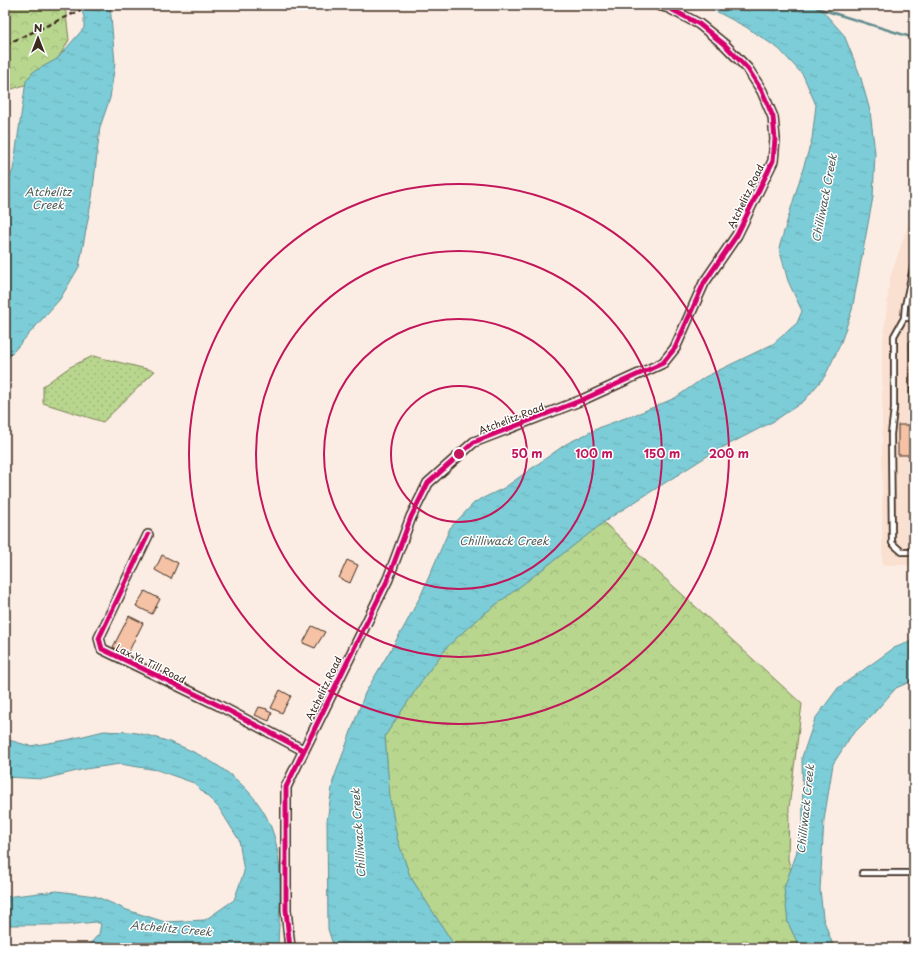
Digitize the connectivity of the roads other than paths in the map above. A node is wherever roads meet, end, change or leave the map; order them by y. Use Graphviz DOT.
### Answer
graph roads {
  1 [pos="658,5"];
  2 [pos="914,263"];
  3 [pos="904,318"];
  4 [pos="914,318"];
  5 [pos="148,535"];
  6 [pos="914,552"];
  7 [pos="303,750"];
  8 [pos="862,873"];
  9 [pos="914,873"];
  10 [pos="290,948"];
  1 -- 7 [label="street, Atchelitz Road"];
  2 -- 3 [label="lane"];
  3 -- 4 [label="lane"];
  3 -- 6 [label="lane"];
  5 -- 7 [label="street, Lax Ya Till Road"];
  7 -- 10 [label="street, Atchelitz Road"];
  8 -- 9 [label="lane"];
}
